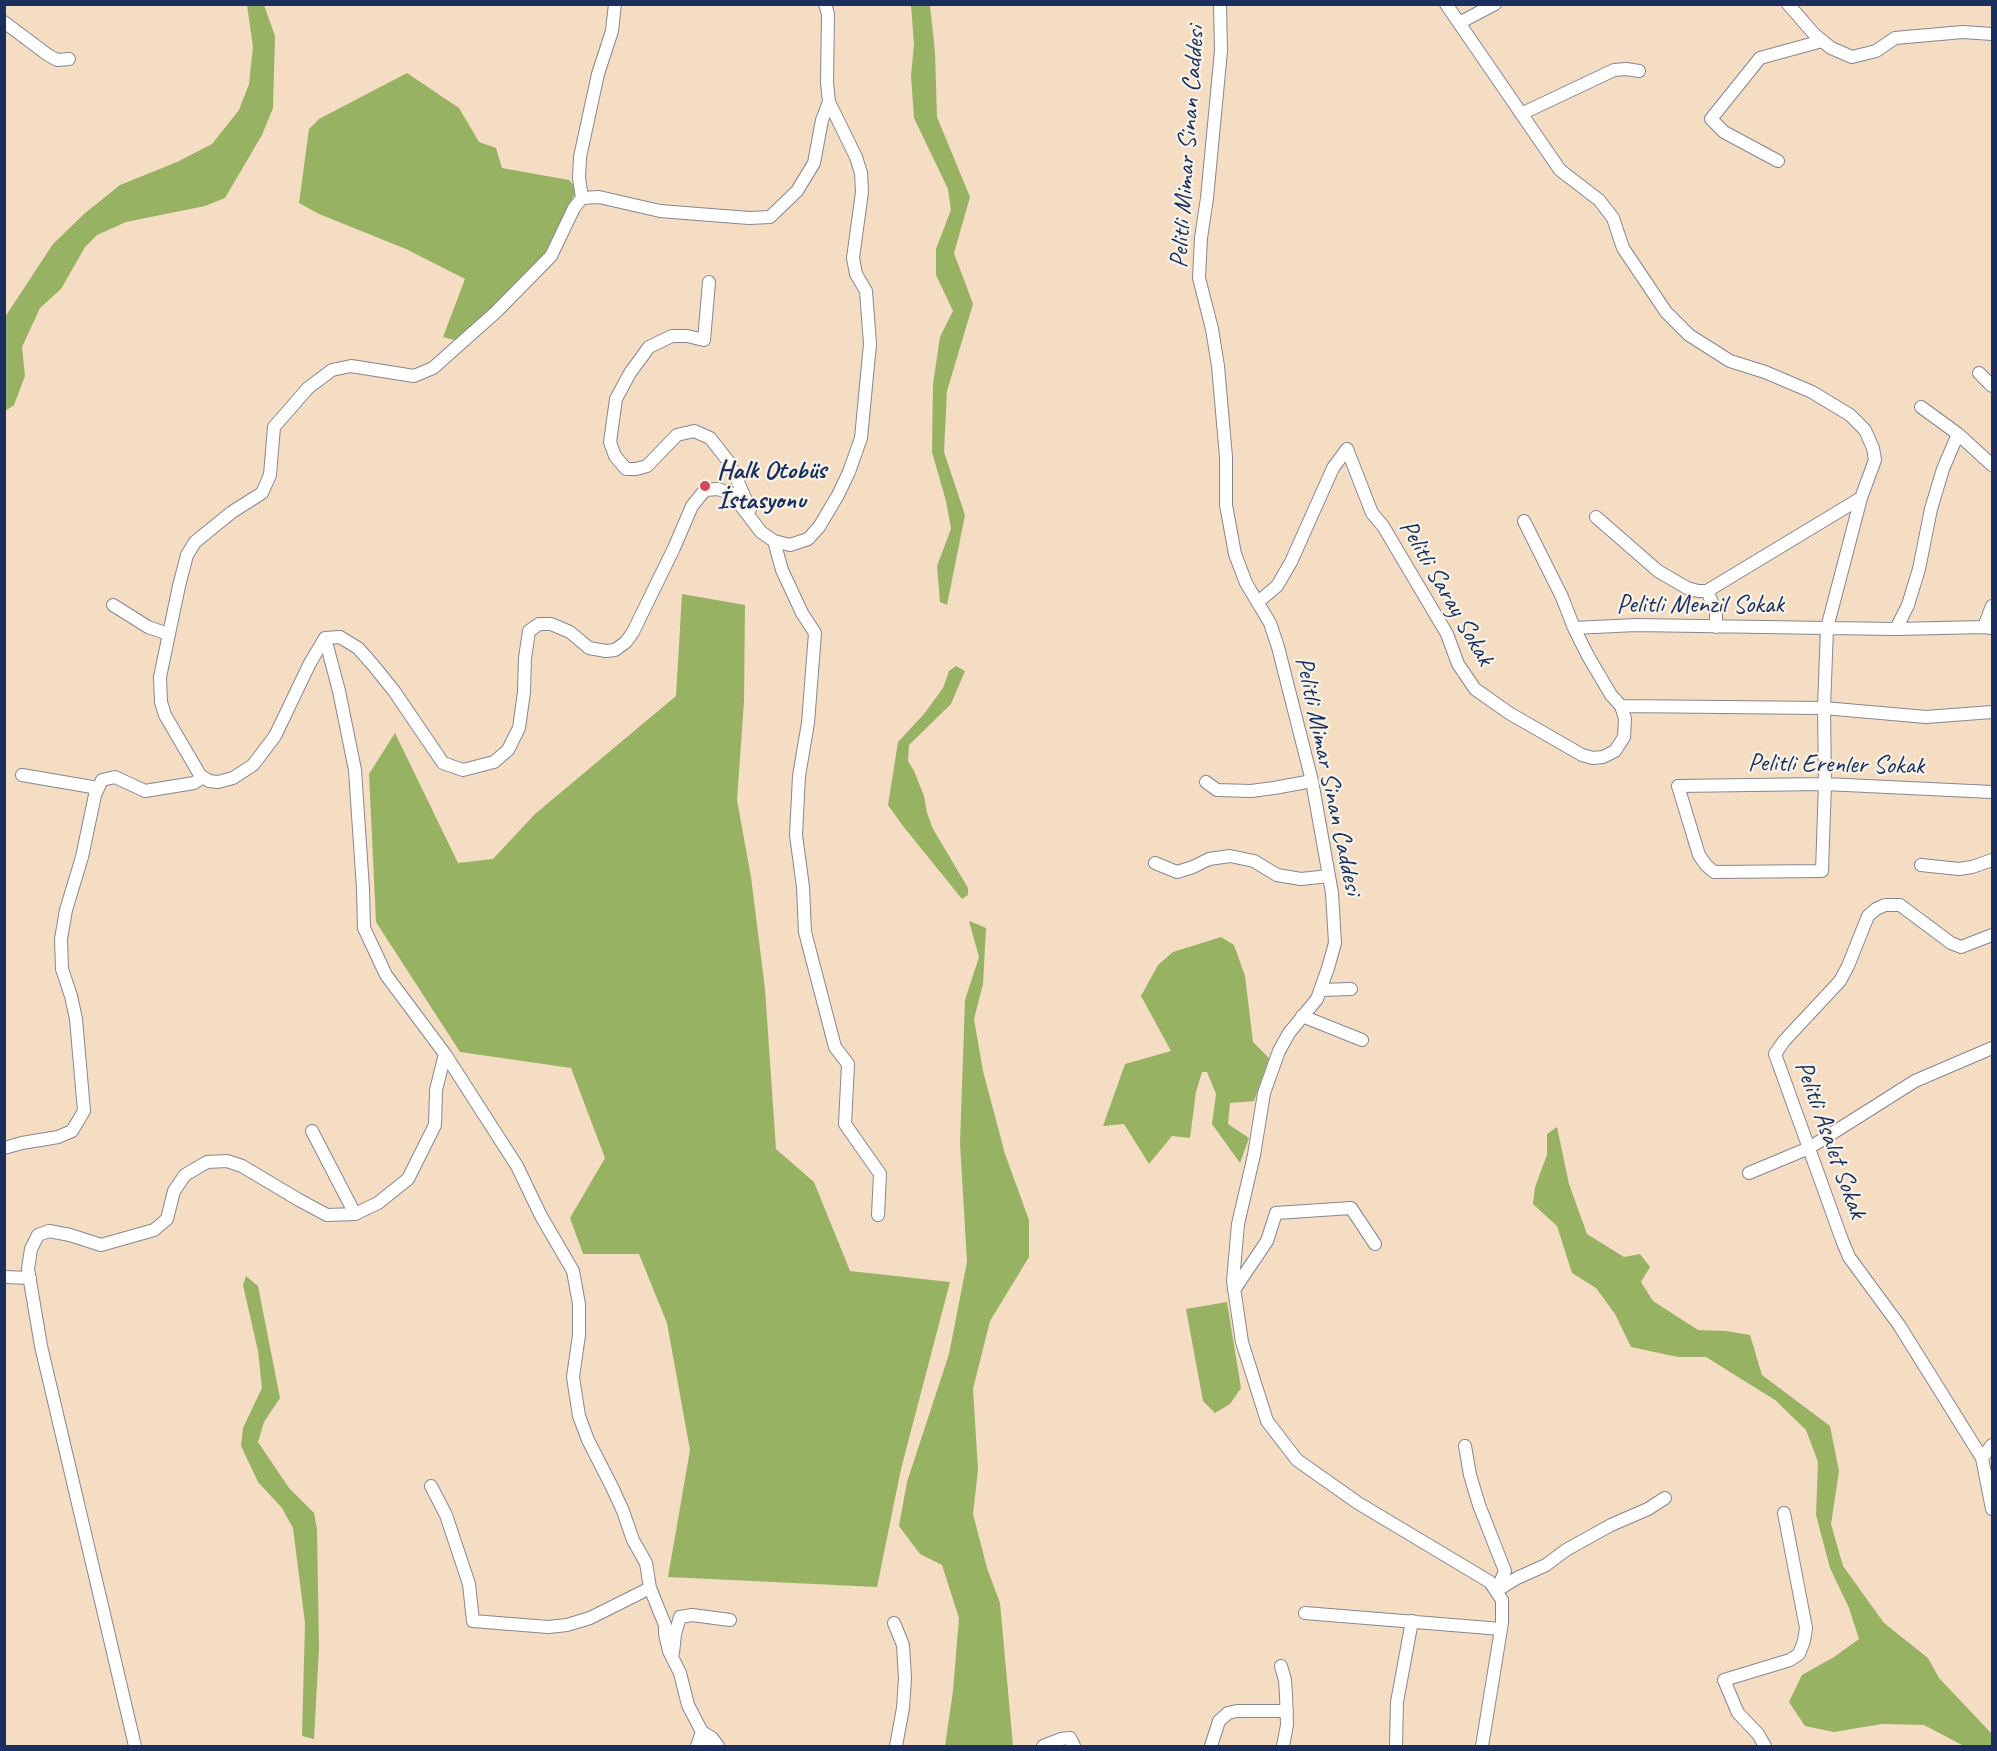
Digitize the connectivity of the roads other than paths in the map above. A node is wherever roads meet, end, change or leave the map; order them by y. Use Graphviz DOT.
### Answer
graph roads {
  1 [pos="615,4"];
  2 [pos="825,4"];
  3 [pos="1220,4"];
  4 [pos="1446,4"];
  5 [pos="1495,4"];
  6 [pos="1788,4"];
  7 [pos="4,22"];
  8 [pos="1460,23"];
  9 [pos="1992,34"];
  10 [pos="1822,41"];
  11 [pos="69,59"];
  12 [pos="1639,71"];
  13 [pos="829,102"];
  14 [pos="1521,114"];
  15 [pos="1778,161"];
  16 [pos="582,198"];
  17 [pos="710,282"];
  18 [pos="1979,373"];
  19 [pos="1992,386"];
  20 [pos="1921,407"];
  21 [pos="1958,434"];
  22 [pos="1992,465"];
  23 [pos="1862,498"];
  24 [pos="1596,517"];
  25 [pos="1524,521"];
  26 [pos="759,530"];
  27 [pos="774,541"];
  28 [pos="1707,591"];
  29 [pos="1258,602"];
  30 [pos="113,605"];
  31 [pos="1992,606"];
  32 [pos="1716,627"];
  33 [pos="1574,628"];
  34 [pos="1827,628"];
  35 [pos="1988,628"];
  36 [pos="1896,629"];
  37 [pos="168,634"];
  38 [pos="326,638"];
  39 [pos="1622,706"];
  40 [pos="1824,708"];
  41 [pos="1992,712"];
  42 [pos="22,775"];
  43 [pos="203,777"];
  44 [pos="1312,781"];
  45 [pos="1206,782"];
  46 [pos="1825,784"];
  47 [pos="98,788"];
  48 [pos="1992,792"];
  49 [pos="1992,860"];
  50 [pos="1155,863"];
  51 [pos="1922,865"];
  52 [pos="1329,876"];
  53 [pos="1992,935"];
  54 [pos="1320,990"];
  55 [pos="1351,990"];
  56 [pos="1302,1016"];
  57 [pos="1362,1041"];
  58 [pos="1992,1048"];
  59 [pos="445,1054"];
  60 [pos="312,1131"];
  61 [pos="4,1148"];
  62 [pos="1809,1148"];
  63 [pos="1749,1173"];
  64 [pos="355,1215"];
  65 [pos="878,1215"];
  66 [pos="1375,1244"];
  67 [pos="4,1277"];
  68 [pos="30,1278"];
  69 [pos="1234,1290"];
  70 [pos="1992,1445"];
  71 [pos="1465,1446"];
  72 [pos="1982,1458"];
  73 [pos="431,1486"];
  74 [pos="1665,1498"];
  75 [pos="1992,1509"];
  76 [pos="1785,1513"];
  77 [pos="650,1588"];
  78 [pos="1496,1591"];
  79 [pos="1305,1613"];
  80 [pos="729,1620"];
  81 [pos="1412,1621"];
  82 [pos="894,1623"];
  83 [pos="1501,1629"];
  84 [pos="672,1657"];
  85 [pos="1281,1666"];
  86 [pos="1287,1711"];
  87 [pos="702,1732"];
  88 [pos="135,1746"];
  89 [pos="697,1746"];
  90 [pos="707,1746"];
  91 [pos="717,1746"];
  92 [pos="896,1746"];
  93 [pos="1043,1746"];
  94 [pos="1074,1746"];
  95 [pos="1211,1746"];
  96 [pos="1283,1746"];
  97 [pos="1396,1746"];
  98 [pos="1482,1746"];
  99 [pos="1765,1746"];
  1 -- 16 [label="street"];
  2 -- 13 [label="street"];
  3 -- 29 [label="street, Pelitli Mimar Sinan Caddesi"];
  4 -- 8 [label="street"];
  5 -- 8 [label="street"];
  6 -- 10 [label="street"];
  7 -- 11 [label="street"];
  8 -- 14 [label="street"];
  9 -- 10 [label="street"];
  10 -- 15 [label="street"];
  12 -- 14 [label="street"];
  13 -- 16 [label="street"];
  13 -- 27 [label="street"];
  14 -- 23 [label="street"];
  16 -- 37 [label="street"];
  17 -- 26 [label="street"];
  18 -- 19 [label="street"];
  20 -- 21 [label="street"];
  21 -- 22 [label="street"];
  21 -- 36 [label="street"];
  23 -- 28 [label="street"];
  23 -- 34 [label="street"];
  24 -- 28 [label="street"];
  25 -- 33 [label="street"];
  26 -- 27 [label="street"];
  26 -- 38 [label="street"];
  27 -- 65 [label="street"];
  28 -- 32 [label="street"];
  29 -- 39 [label="street, Pelitli Saray Sokak"];
  29 -- 44 [label="street, Pelitli Mimar Sinan Caddesi"];
  30 -- 37 [label="street"];
  31 -- 35 [label="street"];
  32 -- 33 [label="street, Pelitli Menzil Sokak"];
  32 -- 34 [label="street, Pelitli Menzil Sokak"];
  33 -- 39 [label="street"];
  34 -- 36 [label="street, Pelitli Menzil Sokak"];
  34 -- 40 [label="street"];
  35 -- 36 [label="street, Pelitli Menzil Sokak"];
  37 -- 43 [label="street"];
  38 -- 43 [label="street"];
  38 -- 59 [label="street"];
  39 -- 40 [label="street"];
  40 -- 41 [label="street"];
  40 -- 46 [label="street"];
  42 -- 47 [label="street"];
  43 -- 47 [label="street"];
  44 -- 45 [label="street"];
  44 -- 52 [label="street, Pelitli Mimar Sinan Caddesi"];
  46 -- 46 [label="street, Pelitli Erenler Sokak"];
  46 -- 48 [label="street, Pelitli Erenler Sokak"];
  47 -- 61 [label="street"];
  49 -- 51 [label="street"];
  50 -- 52 [label="street"];
  52 -- 54 [label="street, Pelitli Mimar Sinan Caddesi"];
  53 -- 62 [label="street, Pelitli Asalet Sokak"];
  54 -- 55 [label="street"];
  54 -- 56 [label="street, Pelitli Mimar Sinan Caddesi"];
  56 -- 57 [label="street"];
  56 -- 69 [label="street, Pelitli Mimar Sinan Caddesi"];
  58 -- 62 [label="street"];
  59 -- 64 [label="street"];
  59 -- 77 [label="street"];
  60 -- 64 [label="street"];
  62 -- 63 [label="street"];
  62 -- 72 [label="street, Pelitli Asalet Sokak"];
  64 -- 68 [label="street"];
  66 -- 69 [label="street"];
  67 -- 68 [label="street"];
  68 -- 88 [label="street"];
  69 -- 78 [label="street, Pelitli Mimar Sinan Caddesi"];
  70 -- 72 [label="street"];
  71 -- 78 [label="street"];
  72 -- 75 [label="street, Pelitli Asalet Sokak"];
  73 -- 77 [label="street"];
  74 -- 78 [label="street"];
  76 -- 99 [label="street"];
  77 -- 84 [label="street"];
  78 -- 83 [label="street"];
  79 -- 81 [label="street"];
  80 -- 84 [label="street"];
  81 -- 83 [label="street"];
  81 -- 97 [label="street"];
  82 -- 92 [label="street"];
  83 -- 98 [label="street"];
  84 -- 87 [label="street"];
  85 -- 86 [label="street"];
  86 -- 95 [label="street"];
  86 -- 96 [label="street"];
  87 -- 89 [label="street"];
  87 -- 90 [label="street"];
  87 -- 91 [label="street"];
  93 -- 94 [label="street"];
}
